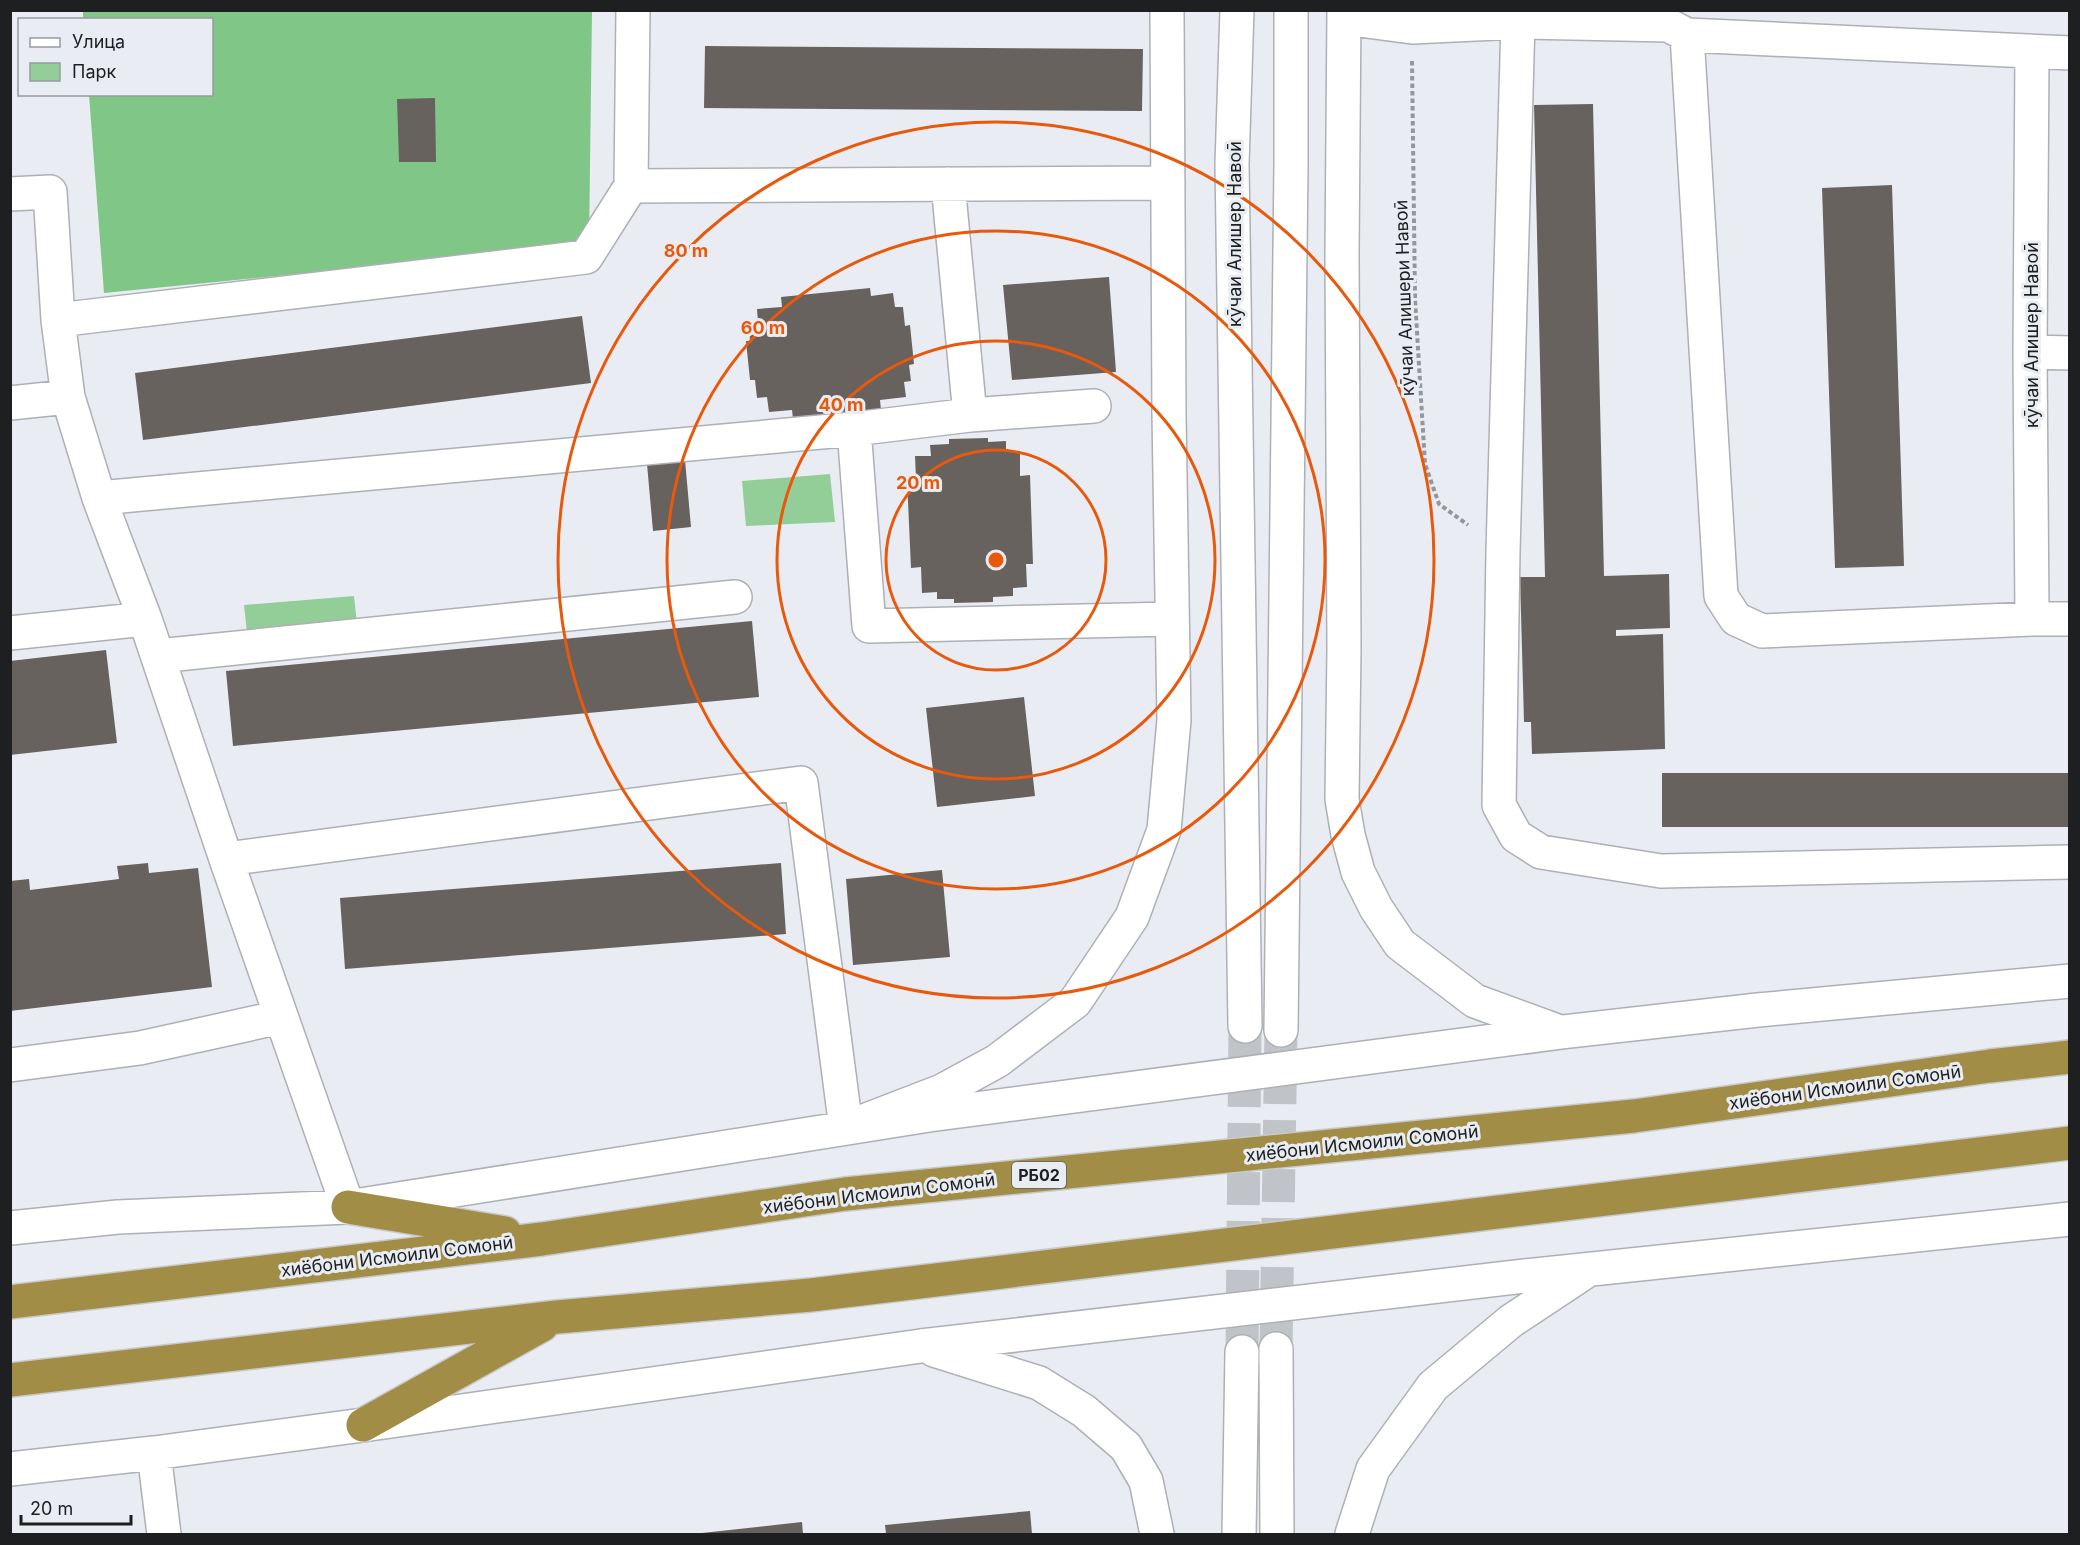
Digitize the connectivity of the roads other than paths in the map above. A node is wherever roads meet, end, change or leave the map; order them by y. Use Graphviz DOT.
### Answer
graph roads {
  1 [pos="633,10"];
  2 [pos="1167,10"];
  3 [pos="1237,10"];
  4 [pos="1291,10"];
  5 [pos="1344,14"];
  6 [pos="1518,22"];
  7 [pos="1674,23"];
  8 [pos="2032,52"];
  9 [pos="2070,53"];
  10 [pos="1168,183"];
  11 [pos="948,184"];
  12 [pos="631,186"];
  13 [pos="10,194"];
  14 [pos="58,320"];
  15 [pos="2030,352"];
  16 [pos="2070,353"];
  17 [pos="68,397"];
  18 [pos="10,403"];
  19 [pos="1094,406"];
  20 [pos="970,416"];
  21 [pos="854,429"];
  22 [pos="99,498"];
  23 [pos="735,597"];
  24 [pos="145,619"];
  25 [pos="1172,619"];
  26 [pos="2032,619"];
  27 [pos="2070,620"];
  28 [pos="10,633"];
  29 [pos="158,656"];
  30 [pos="226,859"];
  31 [pos="2070,861"];
  32 [pos="2070,981"];
  33 [pos="281,1017"];
  34 [pos="1245,1026"];
  35 [pos="1281,1030"];
  36 [pos="1562,1032"];
  37 [pos="2070,1057"];
  38 [pos="10,1065"];
  39 [pos="846,1128"];
  40 [pos="2070,1143"];
  41 [pos="348,1207"];
  42 [pos="2070,1219"];
  43 [pos="10,1228"];
  44 [pos="542,1239"];
  45 [pos="1589,1270"];
  46 [pos="10,1302"];
  47 [pos="557,1317"];
  48 [pos="921,1346"];
  49 [pos="1276,1349"];
  50 [pos="1242,1352"];
  51 [pos="10,1380"];
  52 [pos="363,1425"];
  53 [pos="154,1453"];
  54 [pos="10,1469"];
  55 [pos="164,1534"];
  56 [pos="1157,1534"];
  57 [pos="1239,1534"];
  58 [pos="1277,1534"];
  59 [pos="1352,1534"];
  1 -- 12 [label="street"];
  2 -- 10 [label="street"];
  3 -- 34 [label="street, кӯчаи Алишер Навоӣ"];
  4 -- 35 [label="street"];
  5 -- 6 [label="street"];
  5 -- 36 [label="street"];
  6 -- 7 [label="street"];
  6 -- 31 [label="street"];
  7 -- 8 [label="street"];
  7 -- 26 [label="street"];
  8 -- 9 [label="street"];
  8 -- 15 [label="street, кӯчаи Алишер Навоӣ"];
  10 -- 11 [label="street"];
  10 -- 25 [label="street"];
  11 -- 12 [label="street"];
  11 -- 20 [label="street"];
  12 -- 14 [label="street"];
  13 -- 14 [label="street"];
  14 -- 17 [label="street"];
  15 -- 16 [label="street"];
  15 -- 26 [label="street, кӯчаи Алишер Навоӣ"];
  17 -- 18 [label="street"];
  17 -- 22 [label="street"];
  19 -- 20 [label="street"];
  20 -- 21 [label="street"];
  21 -- 22 [label="street"];
  21 -- 25 [label="street"];
  22 -- 24 [label="street"];
  23 -- 29 [label="street"];
  24 -- 28 [label="street"];
  24 -- 29 [label="street"];
  25 -- 39 [label="street"];
  26 -- 27 [label="street"];
  29 -- 30 [label="street"];
  30 -- 33 [label="street"];
  30 -- 39 [label="street"];
  32 -- 36 [label="street"];
  33 -- 38 [label="street"];
  33 -- 41 [label="street"];
  36 -- 39 [label="street"];
  37 -- 44 [label="highway, хиёбони Исмоили Сомонӣ / РБ02"];
  39 -- 41 [label="street"];
  40 -- 47 [label="highway"];
  41 -- 43 [label="street"];
  41 -- 44 [label="highway"];
  42 -- 45 [label="street"];
  44 -- 46 [label="highway, хиёбони Исмоили Сомонӣ / РБ02"];
  45 -- 48 [label="street"];
  45 -- 59 [label="street"];
  47 -- 51 [label="highway"];
  47 -- 52 [label="highway"];
  48 -- 52 [label="street"];
  48 -- 56 [label="street"];
  49 -- 58 [label="street"];
  50 -- 57 [label="street"];
  52 -- 53 [label="street"];
  53 -- 54 [label="street"];
  53 -- 55 [label="street"];
}
